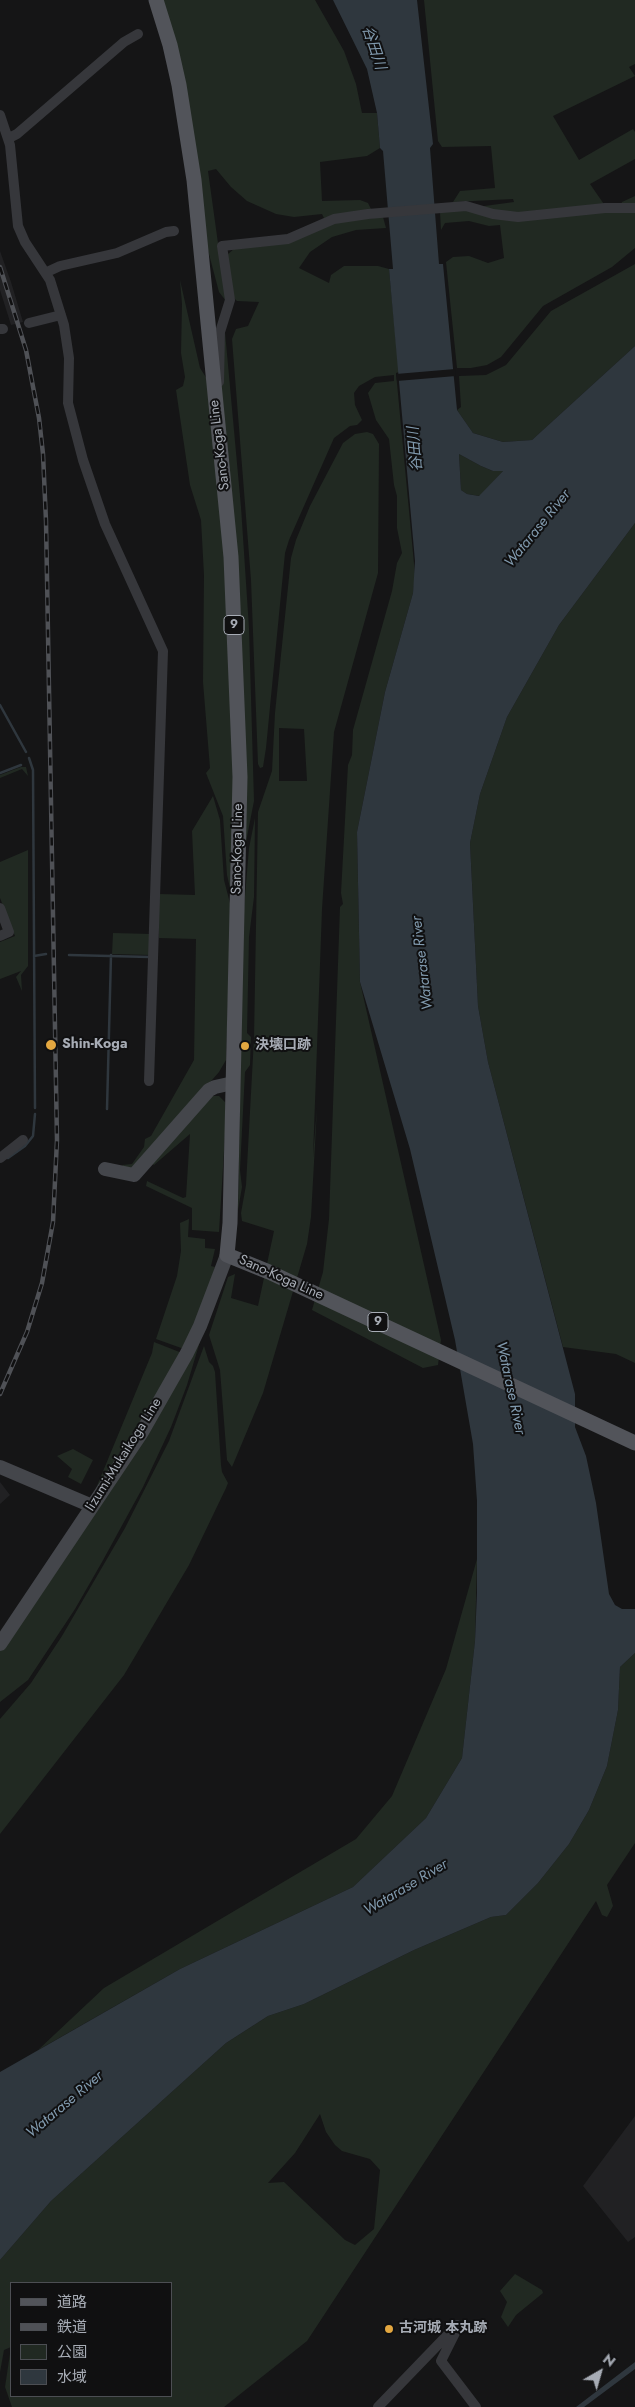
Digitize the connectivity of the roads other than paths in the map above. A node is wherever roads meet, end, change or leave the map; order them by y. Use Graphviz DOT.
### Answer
graph roads {
  1 [pos="156,0"];
  2 [pos="138,34"];
  3 [pos="0,115"];
  4 [pos="9,138"];
  5 [pos="635,208"];
  6 [pos="174,231"];
  7 [pos="47,272"];
  8 [pos="61,316"];
  9 [pos="29,323"];
  10 [pos="214,393"];
  11 [pos="0,908"];
  12 [pos="0,936"];
  13 [pos="149,1081"];
  14 [pos="233,1084"];
  15 [pos="24,1140"];
  16 [pos="0,1158"];
  17 [pos="105,1169"];
  18 [pos="233,1257"];
  19 [pos="635,1443"];
  20 [pos="0,1467"];
  21 [pos="92,1506"];
  22 [pos="0,1644"];
  23 [pos="378,2407"];
  24 [pos="476,2407"];
  1 -- 10 [label="main road, Sano-Koga Line / 9"];
  2 -- 4 [label="street"];
  3 -- 4 [label="street"];
  4 -- 7 [label="street"];
  5 -- 10 [label="street"];
  6 -- 7 [label="street"];
  7 -- 8 [label="street"];
  8 -- 9 [label="street"];
  8 -- 13 [label="street"];
  10 -- 14 [label="main road, Sano-Koga Line / 9"];
  11 -- 12 [label="street"];
  14 -- 17 [label="main road"];
  14 -- 18 [label="main road, Sano-Koga Line / 9"];
  15 -- 16 [label="street"];
  18 -- 19 [label="main road, Sano-Koga Line / 9"];
  18 -- 21 [label="main road, Iizumi-Mukaikoga Line"];
  20 -- 21 [label="main road"];
  21 -- 22 [label="main road, Iizumi-Mukaikoga Line"];
  23 -- 24 [label="street"];
}
